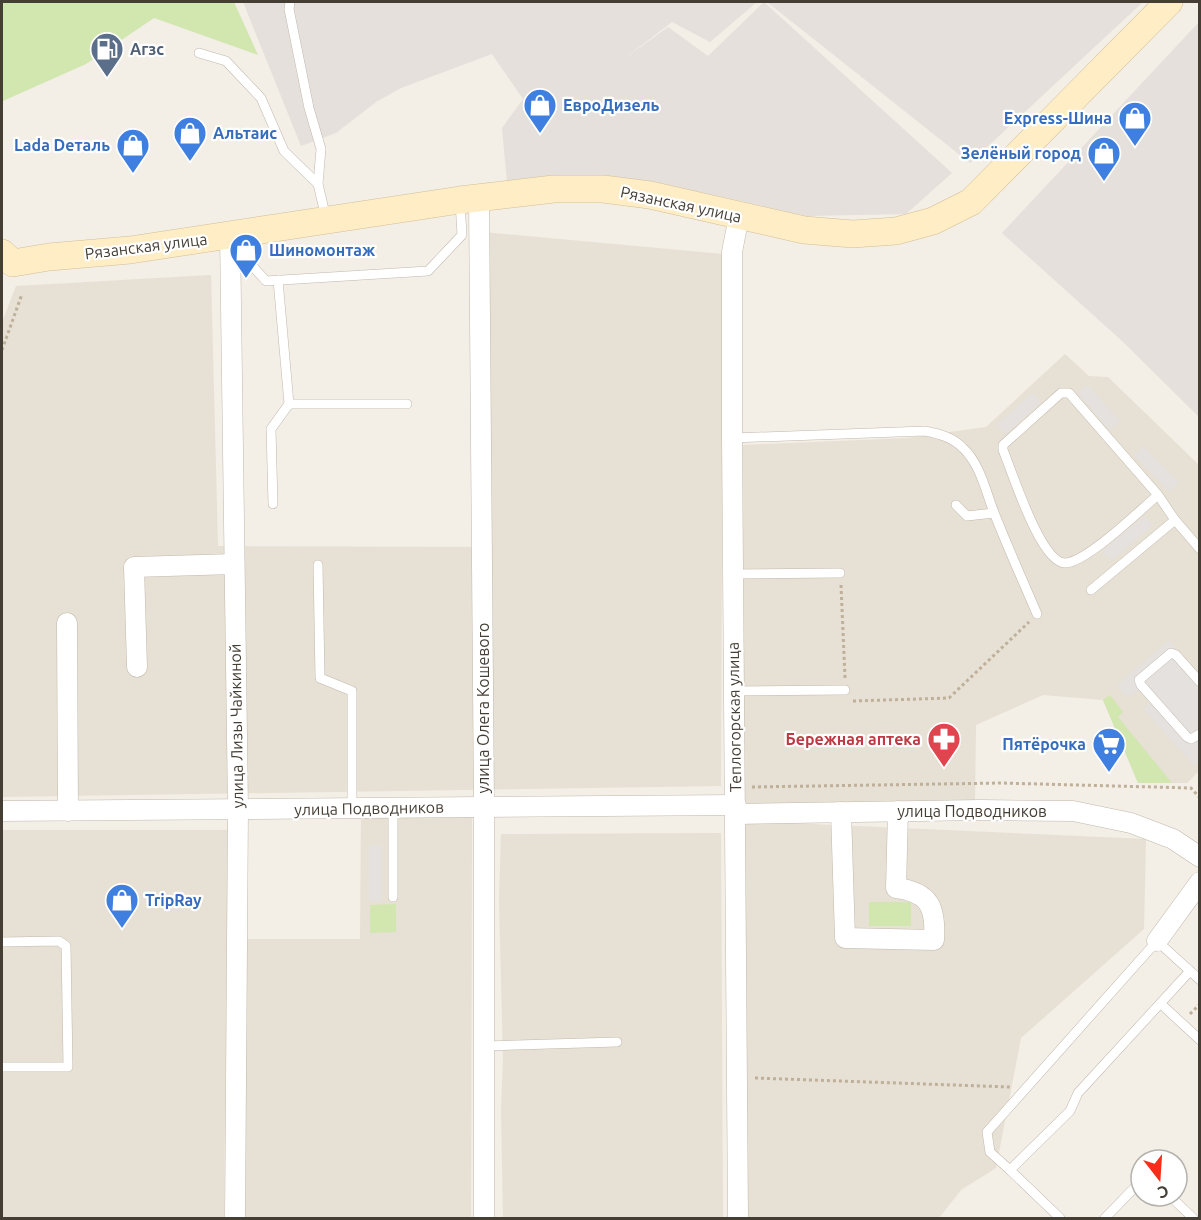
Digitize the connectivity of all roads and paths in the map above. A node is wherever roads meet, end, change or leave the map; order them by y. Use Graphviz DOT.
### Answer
graph roads {
  1 [pos="290,2"];
  2 [pos="1169,2"];
  3 [pos="199,53"];
  4 [pos="318,184"];
  5 [pos="470,199"];
  6 [pos="739,216"];
  7 [pos="327,220"];
  8 [pos="230,234"];
  9 [pos="9,272"];
  10 [pos="278,280"];
  11 [pos="2,350"];
  12 [pos="289,404"];
  13 [pos="408,404"];
  14 [pos="732,438"];
  15 [pos="1158,495"];
  16 [pos="273,504"];
  17 [pos="956,505"];
  18 [pos="994,513"];
  19 [pos="1175,520"];
  20 [pos="1200,549"];
  21 [pos="234,564"];
  22 [pos="318,565"];
  23 [pos="840,573"];
  24 [pos="732,574"];
  25 [pos="1091,590"];
  26 [pos="1037,614"];
  27 [pos="67,623"];
  28 [pos="137,667"];
  29 [pos="1200,682"];
  30 [pos="845,690"];
  31 [pos="733,691"];
  32 [pos="1200,734"];
  33 [pos="1200,798"];
  34 [pos="736,802"];
  35 [pos="484,807"];
  36 [pos="352,808"];
  37 [pos="393,808"];
  38 [pos="238,809"];
  39 [pos="2,811"];
  40 [pos="68,811"];
  41 [pos="898,811"];
  42 [pos="841,812"];
  43 [pos="1200,856"];
  44 [pos="1200,882"];
  45 [pos="393,897"];
  46 [pos="1157,941"];
  47 [pos="2,942"];
  48 [pos="1190,971"];
  49 [pos="1200,980"];
  50 [pos="1161,1004"];
  51 [pos="1200,1040"];
  52 [pos="617,1042"];
  53 [pos="484,1046"];
  54 [pos="2,1067"];
  55 [pos="737,1077"];
  56 [pos="1026,1088"];
  57 [pos="1010,1170"];
  58 [pos="1129,1193"];
  59 [pos="235,1218"];
  60 [pos="484,1218"];
  61 [pos="738,1218"];
  62 [pos="1060,1218"];
  63 [pos="1105,1218"];
  1 -- 4 [label="lane"];
  2 -- 6 [label="main road, Рязанская улица"];
  3 -- 4 [label="lane"];
  4 -- 7 [label="lane"];
  5 -- 6 [label="main road, Рязанская улица"];
  5 -- 7 [label="main road, Рязанская улица"];
  5 -- 10 [label="lane"];
  5 -- 35 [label="street, улица Олега Кошевого"];
  6 -- 14 [label="street, Теплогорская улица"];
  7 -- 8 [label="main road, Рязанская улица"];
  8 -- 9 [label="main road, Рязанская улица"];
  8 -- 10 [label="lane"];
  8 -- 21 [label="street, улица Лизы Чайкиной"];
  9 -- 11 [label="path"];
  10 -- 12 [label="lane"];
  12 -- 13 [label="lane"];
  12 -- 16 [label="lane"];
  14 -- 18 [label="lane"];
  14 -- 24 [label="street, Теплогорская улица"];
  15 -- 15 [label="lane"];
  15 -- 19 [label="lane"];
  17 -- 18 [label="lane"];
  18 -- 26 [label="lane"];
  19 -- 20 [label="lane"];
  19 -- 25 [label="lane"];
  21 -- 28 [label="street"];
  21 -- 38 [label="street, улица Лизы Чайкиной"];
  22 -- 36 [label="lane"];
  23 -- 24 [label="lane"];
  23 -- 30 [label="path"];
  24 -- 31 [label="street, Теплогорская улица"];
  26 -- 30 [label="path"];
  27 -- 40 [label="street"];
  29 -- 32 [label="lane"];
  30 -- 31 [label="lane"];
  31 -- 34 [label="street, Теплогорская улица"];
  33 -- 34 [label="path"];
  34 -- 35 [label="street, улица Подводников"];
  34 -- 42 [label="street, улица Подводников"];
  34 -- 55 [label="street, Теплогорская улица"];
  35 -- 37 [label="street, улица Подводников"];
  35 -- 53 [label="street, улица Олега Кошевого"];
  36 -- 37 [label="street, улица Подводников"];
  36 -- 38 [label="street, улица Подводников"];
  37 -- 45 [label="lane"];
  38 -- 40 [label="street, улица Подводников"];
  38 -- 59 [label="street, улица Лизы Чайкиной"];
  39 -- 40 [label="street, улица Подводников"];
  41 -- 42 [label="street, улица Подводников"];
  41 -- 42 [label="street"];
  41 -- 43 [label="street, улица Подводников"];
  44 -- 46 [label="street"];
  46 -- 48 [label="lane"];
  46 -- 56 [label="lane"];
  47 -- 54 [label="lane"];
  48 -- 49 [label="lane"];
  48 -- 50 [label="lane"];
  50 -- 51 [label="lane"];
  50 -- 57 [label="lane"];
  52 -- 53 [label="lane"];
  53 -- 60 [label="street, улица Олега Кошевого"];
  55 -- 56 [label="path"];
  55 -- 61 [label="street, Теплогорская улица"];
  56 -- 57 [label="lane"];
  57 -- 62 [label="lane"];
  58 -- 63 [label="lane"];
}
